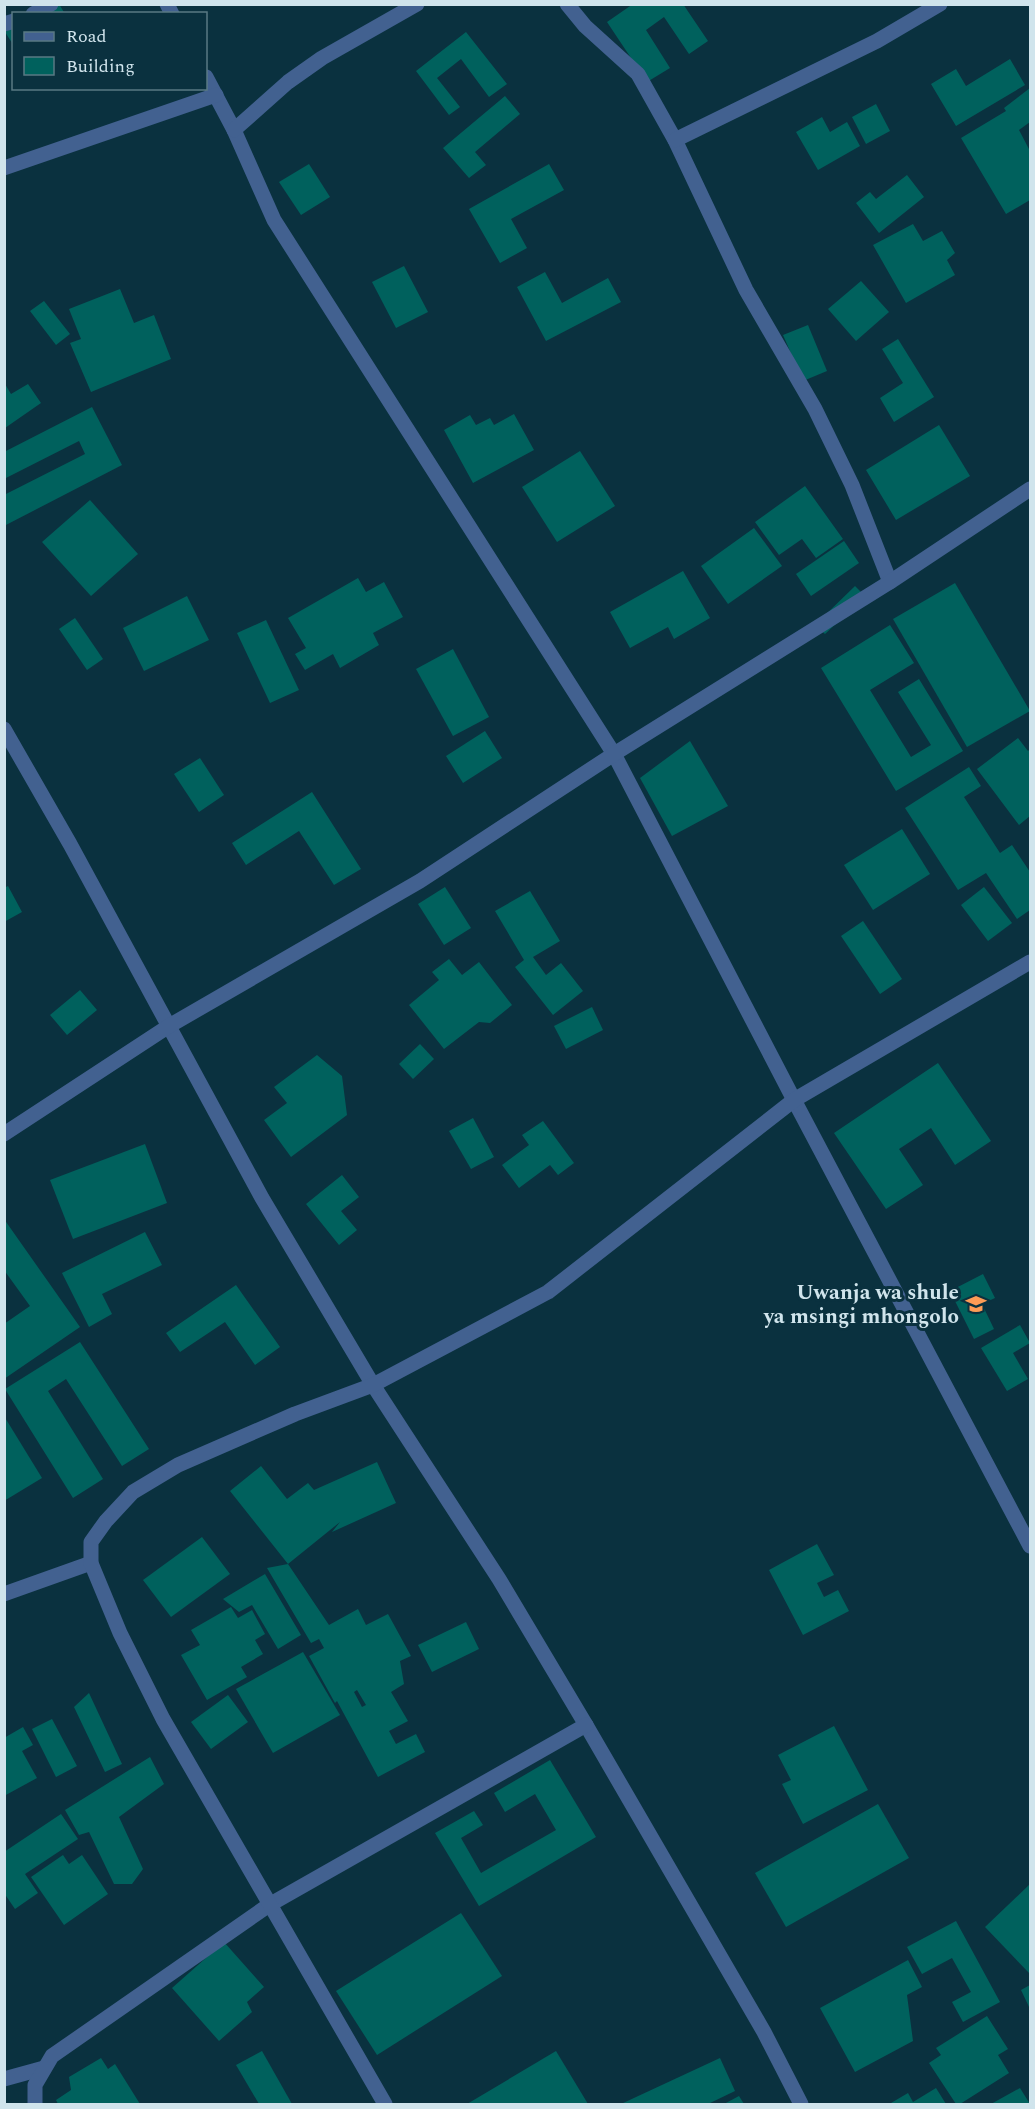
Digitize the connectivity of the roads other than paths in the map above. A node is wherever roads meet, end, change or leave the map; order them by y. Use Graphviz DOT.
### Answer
graph roads {
  1 [pos="51,4"];
  2 [pos="417,4"];
  3 [pos="567,4"];
  4 [pos="940,4"];
  5 [pos="37,12"];
  6 [pos="207,79"];
  7 [pos="216,95"];
  8 [pos="234,130"];
  9 [pos="675,140"];
  10 [pos="4,168"];
  11 [pos="1030,489"];
  12 [pos="890,582"];
  13 [pos="4,729"];
  14 [pos="614,754"];
  15 [pos="1030,962"];
  16 [pos="169,1026"];
  17 [pos="794,1100"];
  18 [pos="4,1134"];
  19 [pos="373,1385"];
  20 [pos="1030,1546"];
  21 [pos="91,1563"];
  22 [pos="4,1594"];
  23 [pos="586,1725"];
  24 [pos="269,1905"];
  25 [pos="44,2068"];
  26 [pos="4,2079"];
  27 [pos="35,2104"];
  28 [pos="385,2104"];
  29 [pos="801,2104"];
  1 -- 5 [label="street"];
  2 -- 8 [label="street"];
  3 -- 9 [label="street"];
  4 -- 9 [label="street"];
  6 -- 7 [label="street"];
  7 -- 8 [label="street"];
  7 -- 10 [label="street"];
  8 -- 14 [label="street"];
  9 -- 12 [label="street"];
  11 -- 12 [label="street"];
  12 -- 14 [label="street"];
  13 -- 16 [label="street"];
  14 -- 16 [label="street"];
  14 -- 17 [label="street"];
  15 -- 17 [label="street"];
  16 -- 18 [label="street"];
  16 -- 19 [label="street"];
  17 -- 19 [label="street"];
  17 -- 20 [label="street"];
  19 -- 21 [label="street"];
  19 -- 23 [label="street"];
  21 -- 22 [label="street"];
  21 -- 24 [label="street"];
  23 -- 24 [label="street"];
  23 -- 29 [label="street"];
  24 -- 25 [label="street"];
  24 -- 28 [label="street"];
  25 -- 26 [label="street"];
  25 -- 27 [label="street"];
}
